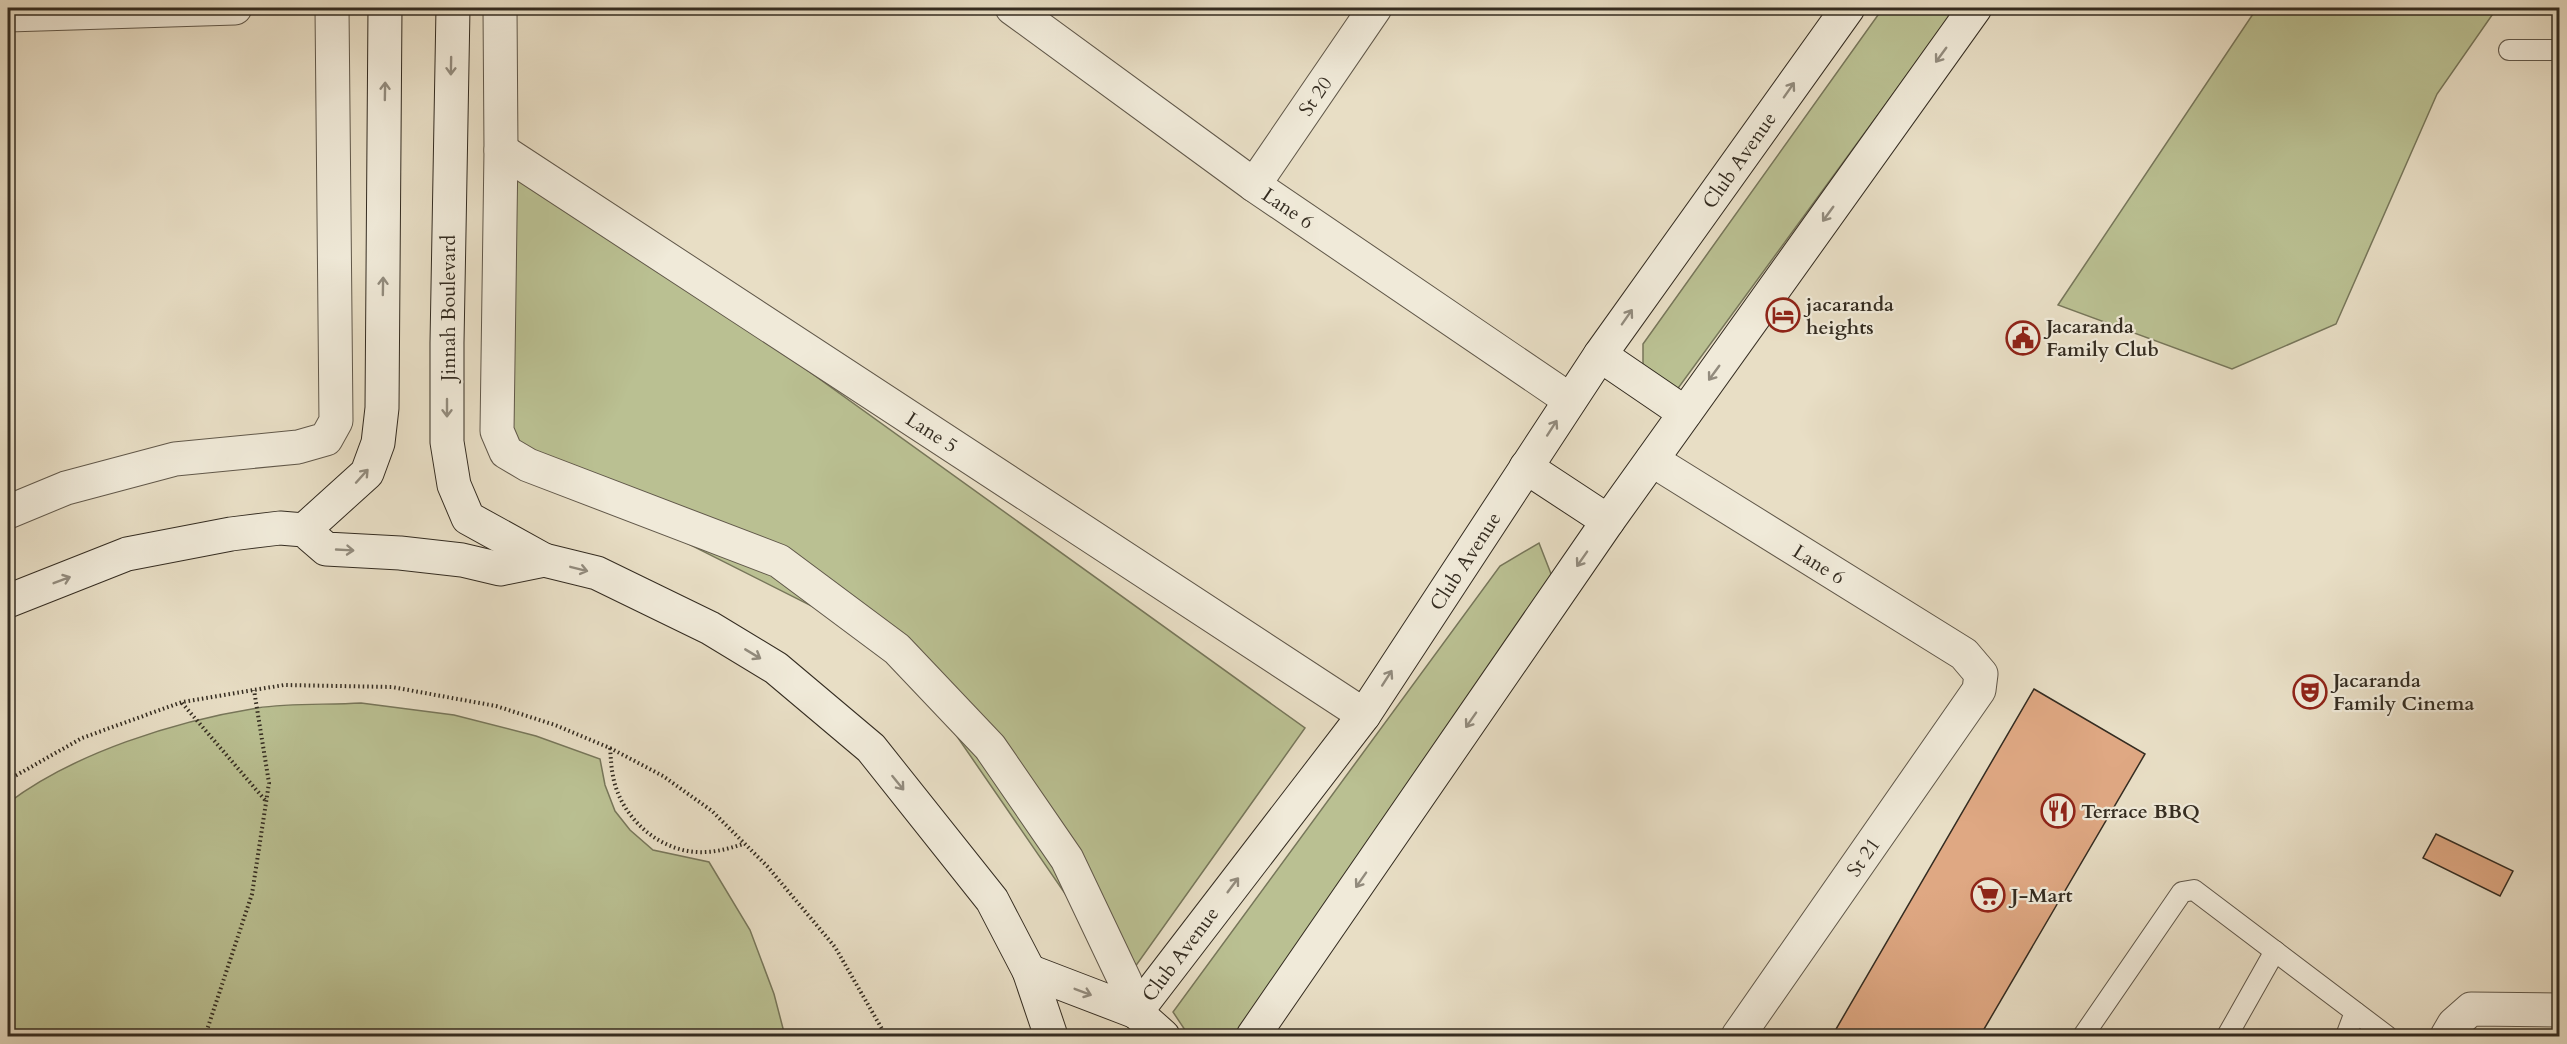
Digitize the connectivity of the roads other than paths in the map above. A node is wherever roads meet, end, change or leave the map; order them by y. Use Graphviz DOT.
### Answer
graph roads {
  1 [pos="235,8"];
  2 [pos="332,8"];
  3 [pos="385,8"];
  4 [pos="453,8"];
  5 [pos="500,8"];
  6 [pos="1012,8"];
  7 [pos="1375,8"];
  8 [pos="1848,8"];
  9 [pos="1975,8"];
  10 [pos="8,15"];
  11 [pos="2509,50"];
  12 [pos="2559,50"];
  13 [pos="501,150"];
  14 [pos="1254,185"];
  15 [pos="1600,355"];
  16 [pos="1570,400"];
  17 [pos="1685,413"];
  18 [pos="1652,460"];
  19 [pos="1526,467"];
  20 [pos="8,512"];
  21 [pos="1608,521"];
  22 [pos="304,530"];
  23 [pos="544,560"];
  24 [pos="8,601"];
  25 [pos="1981,674"];
  26 [pos="1364,715"];
  27 [pos="2275,951"];
  28 [pos="1029,971"];
  29 [pos="2559,1010"];
  30 [pos="1136,1012"];
  31 [pos="2355,1012"];
  32 [pos="1051,1036"];
  33 [pos="1163,1036"];
  34 [pos="1253,1036"];
  35 [pos="1738,1036"];
  36 [pos="2083,1036"];
  37 [pos="2227,1036"];
  38 [pos="2346,1036"];
  39 [pos="2387,1036"];
  40 [pos="2447,1036"];
  1 -- 10 [label="street"];
  2 -- 20 [label="street"];
  22 -- 3 [label="street, one-way"];
  4 -- 23 [label="street, Jinnah Boulevard, one-way"];
  5 -- 13 [label="street"];
  6 -- 14 [label="street, Lane 6"];
  7 -- 14 [label="street, St 20"];
  15 -- 8 [label="street, Club Avenue, one-way"];
  9 -- 17 [label="street, one-way"];
  11 -- 12 [label="lane"];
  13 -- 26 [label="street, Lane 5"];
  13 -- 30 [label="street"];
  14 -- 16 [label="street, Lane 6"];
  15 -- 16 [label="street, Club Avenue"];
  15 -- 17 [label="street"];
  19 -- 16 [label="street, Club Avenue, one-way"];
  17 -- 18 [label="street"];
  18 -- 21 [label="street"];
  18 -- 25 [label="street, Lane 6"];
  19 -- 21 [label="street"];
  26 -- 19 [label="street, Club Avenue, one-way"];
  21 -- 34 [label="street, one-way"];
  22 -- 23 [label="street, one-way"];
  24 -- 22 [label="street, one-way"];
  23 -- 28 [label="street, one-way"];
  25 -- 35 [label="street, St 21"];
  30 -- 26 [label="street, Club Avenue, one-way"];
  27 -- 31 [label="lane"];
  27 -- 36 [label="lane"];
  27 -- 37 [label="lane"];
  28 -- 30 [label="street, Club Avenue, one-way"];
  28 -- 32 [label="street"];
  29 -- 40 [label="street"];
  30 -- 33 [label="street"];
  31 -- 38 [label="lane"];
  31 -- 39 [label="lane"];
}
